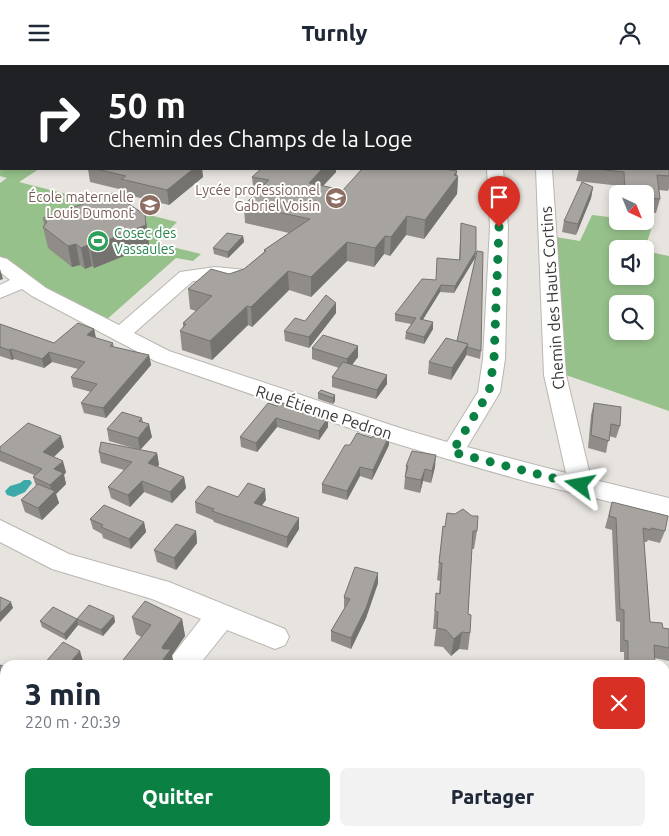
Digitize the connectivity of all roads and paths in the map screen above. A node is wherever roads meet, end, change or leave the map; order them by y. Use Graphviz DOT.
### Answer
graph roads {
  1 [pos="495,170"];
  2 [pos="544,170"];
  3 [pos="0,263"];
  4 [pos="239,274"];
  5 [pos="23,281"];
  6 [pos="0,293"];
  7 [pos="120,335"];
  8 [pos="452,452"];
  9 [pos="580,485"];
  10 [pos="669,507"];
  11 [pos="0,530"];
  12 [pos="222,615"];
  13 [pos="275,637"];
  14 [pos="186,660"];
  1 -- 8 [label="street"];
  2 -- 9 [label="street, Chemin des Hauts Cortins"];
  3 -- 5 [label="street, Rue Étienne Pedron"];
  4 -- 7 [label="street"];
  5 -- 6 [label="street"];
  5 -- 7 [label="street, Rue Étienne Pedron"];
  7 -- 8 [label="street, Rue Étienne Pedron"];
  8 -- 9 [label="street, Rue Étienne Pedron"];
  9 -- 10 [label="street, Rue Étienne Pedron"];
  11 -- 12 [label="street"];
  12 -- 13 [label="street"];
  12 -- 14 [label="street"];
}
